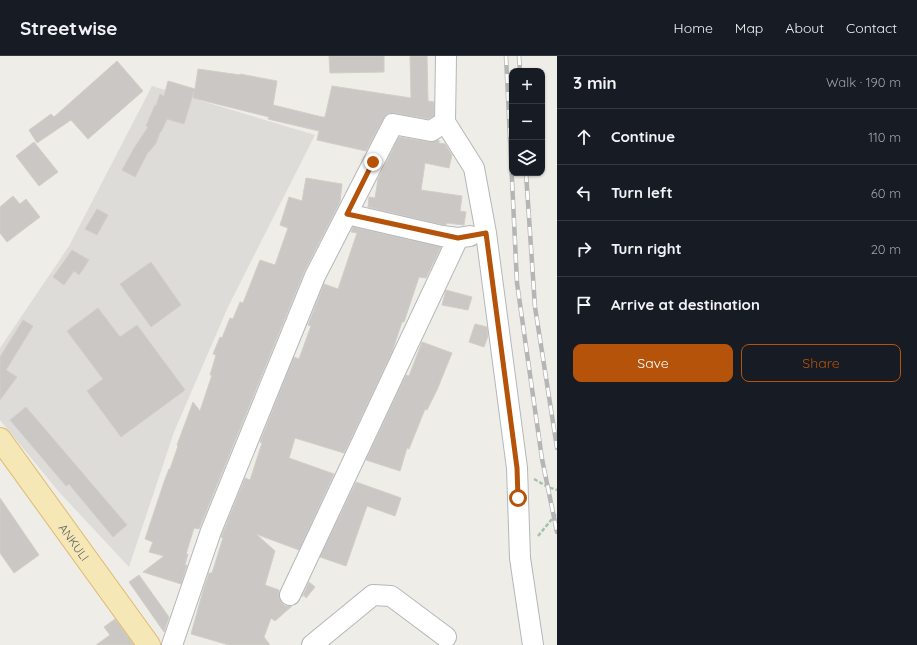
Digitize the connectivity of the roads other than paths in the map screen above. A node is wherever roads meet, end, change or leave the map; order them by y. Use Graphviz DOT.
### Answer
graph roads {
  1 [pos="446,56"];
  2 [pos="445,122"];
  3 [pos="347,214"];
  4 [pos="486,233"];
  5 [pos="458,238"];
  6 [pos="0,439"];
  7 [pos="290,595"];
  8 [pos="446,637"];
  9 [pos="149,645"];
  10 [pos="172,645"];
  11 [pos="312,645"];
  12 [pos="533,645"];
  1 -- 2 [label="street"];
  2 -- 3 [label="street"];
  2 -- 4 [label="street"];
  3 -- 5 [label="street"];
  3 -- 10 [label="street"];
  4 -- 5 [label="street"];
  4 -- 12 [label="street"];
  5 -- 7 [label="street"];
  6 -- 9 [label="main road, ANKULI"];
  8 -- 11 [label="street"];
}
